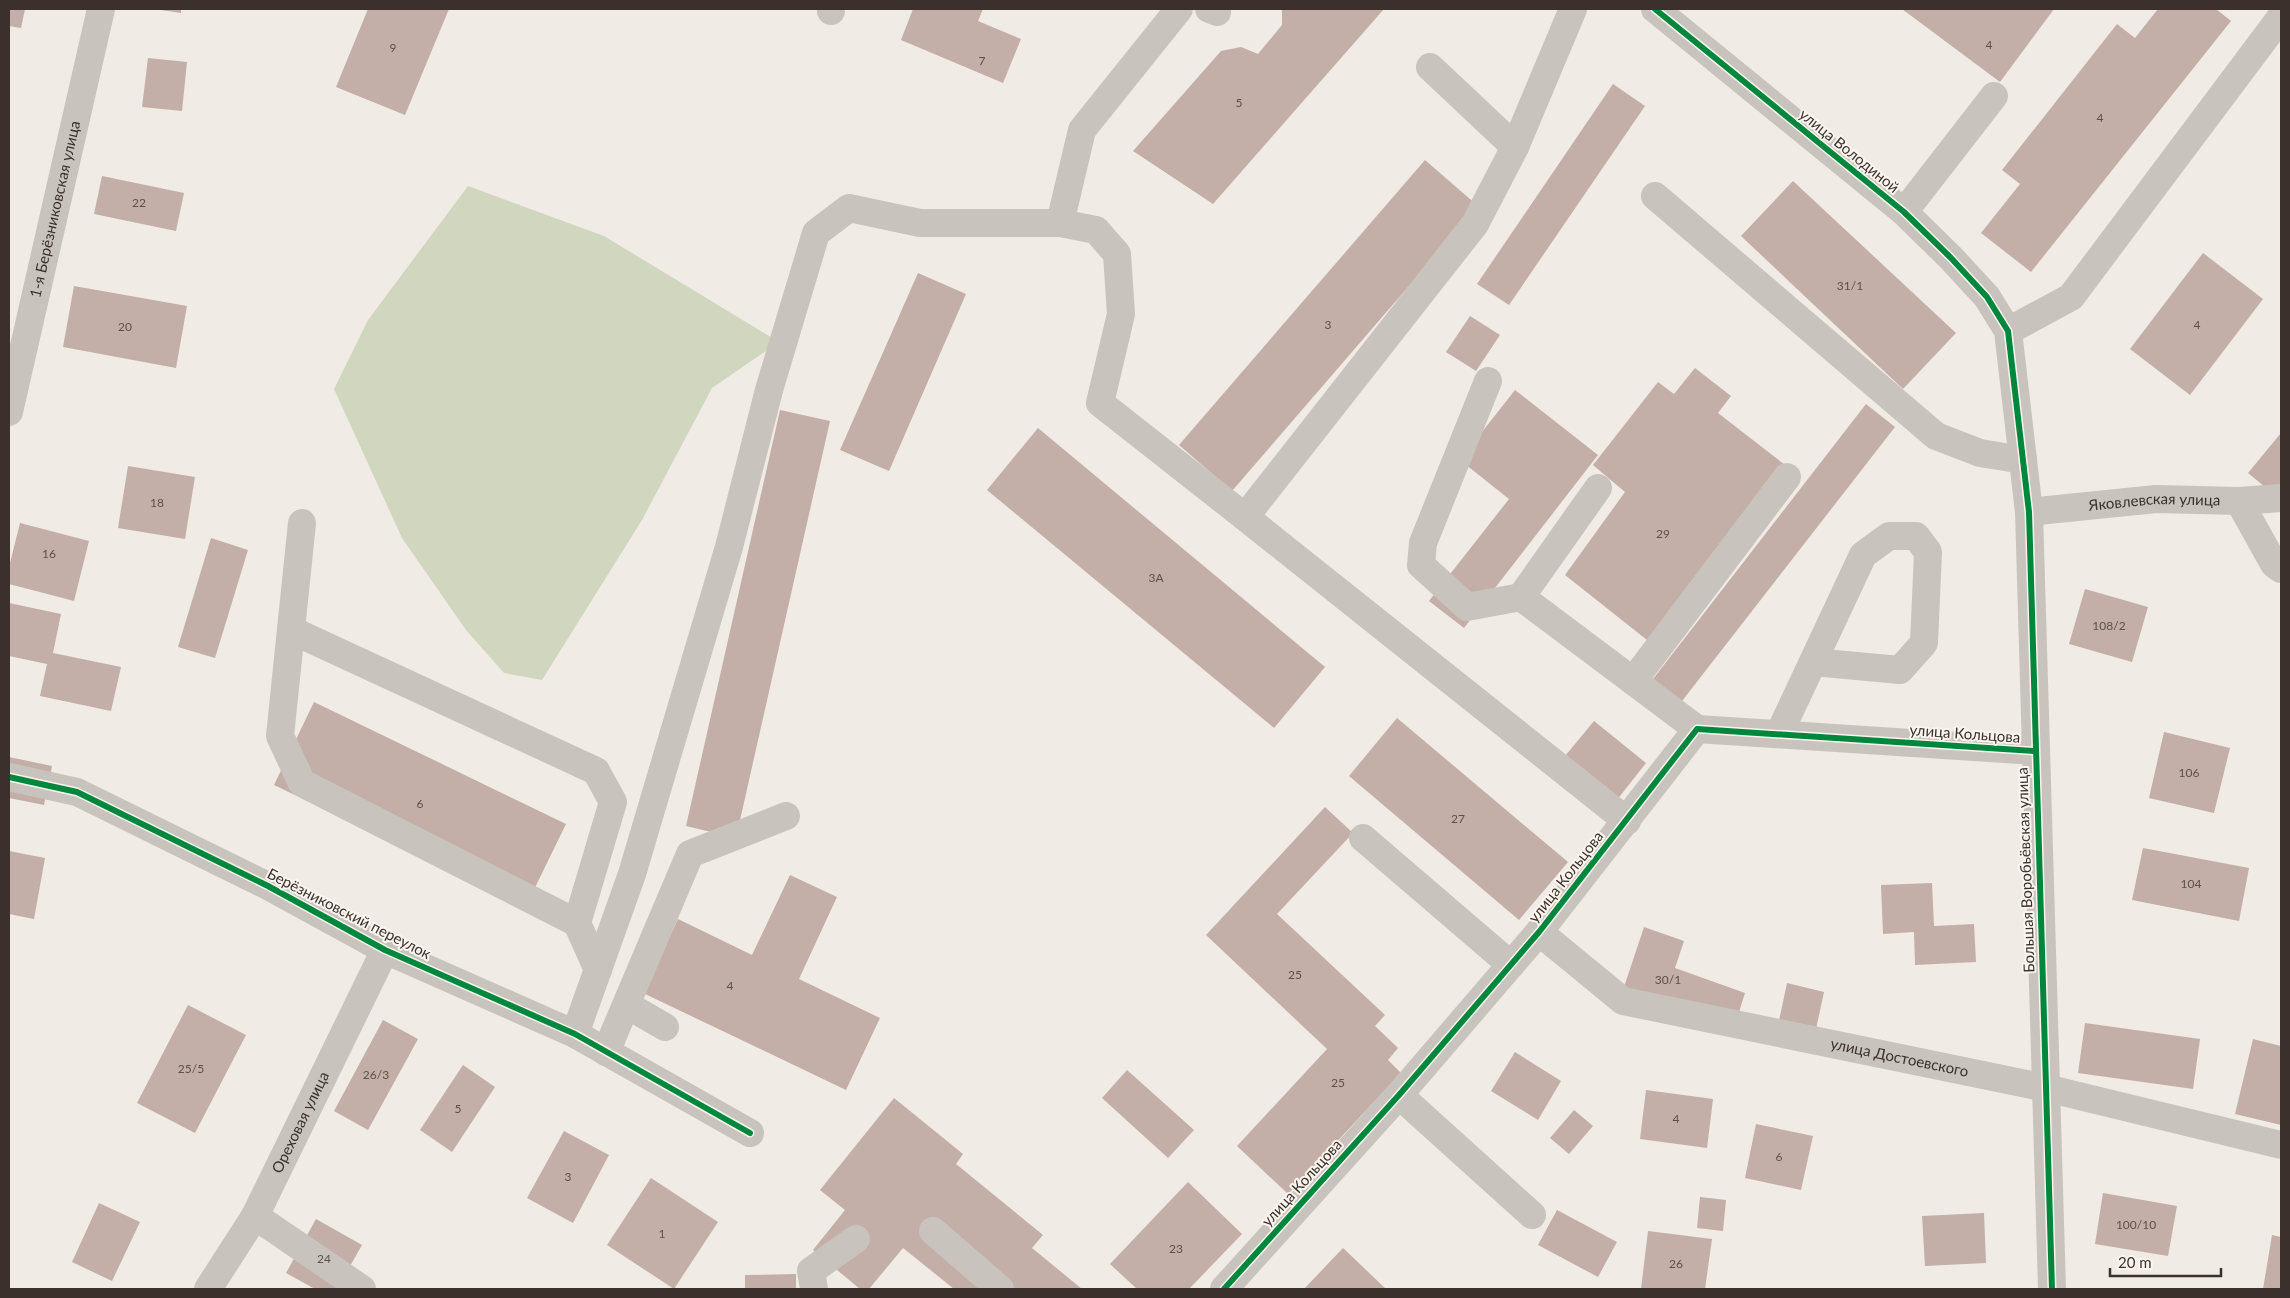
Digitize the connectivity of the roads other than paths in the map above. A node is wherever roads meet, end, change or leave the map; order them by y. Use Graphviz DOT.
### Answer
graph roads {
  1 [pos="101,9"];
  2 [pos="1179,9"];
  3 [pos="1573,9"];
  4 [pos="1655,9"];
  5 [pos="2281,17"];
  6 [pos="1430,67"];
  7 [pos="1994,96"];
  8 [pos="1515,147"];
  9 [pos="1655,196"];
  10 [pos="1904,212"];
  11 [pos="1060,223"];
  12 [pos="2008,331"];
  13 [pos="1488,381"];
  14 [pos="9,412"];
  15 [pos="2023,460"];
  16 [pos="1787,477"];
  17 [pos="1598,488"];
  18 [pos="2281,498"];
  19 [pos="2239,501"];
  20 [pos="2029,512"];
  21 [pos="1245,517"];
  22 [pos="302,522"];
  23 [pos="2281,569"];
  24 [pos="1521,597"];
  25 [pos="291,630"];
  26 [pos="1813,662"];
  27 [pos="1633,681"];
  28 [pos="1697,729"];
  29 [pos="1779,734"];
  30 [pos="2035,751"];
  31 [pos="9,776"];
  32 [pos="786,816"];
  33 [pos="1626,821"];
  34 [pos="1363,838"];
  35 [pos="577,923"];
  36 [pos="1539,932"];
  37 [pos="385,950"];
  38 [pos="1511,965"];
  39 [pos="598,970"];
  40 [pos="627,1004"];
  41 [pos="665,1027"];
  42 [pos="575,1034"];
  43 [pos="606,1052"];
  44 [pos="2046,1088"];
  45 [pos="1399,1095"];
  46 [pos="750,1132"];
  47 [pos="2281,1145"];
  48 [pos="1532,1215"];
  49 [pos="255,1216"];
  50 [pos="933,1230"];
  51 [pos="856,1239"];
  52 [pos="208,1289"];
  53 [pos="362,1289"];
  54 [pos="814,1289"];
  55 [pos="1000,1289"];
  56 [pos="1225,1289"];
  57 [pos="2052,1289"];
  1 -- 14 [label="street, 1-я Берёзниковская улица"];
  2 -- 11 [label="street"];
  3 -- 8 [label="street"];
  4 -- 10 [label="street, улица Володиной"];
  5 -- 12 [label="street"];
  6 -- 8 [label="street"];
  7 -- 10 [label="street"];
  8 -- 21 [label="street"];
  9 -- 15 [label="street"];
  10 -- 12 [label="street, улица Володиной"];
  11 -- 21 [label="street"];
  11 -- 39 [label="street"];
  12 -- 15 [label="street, Большая Воробьёвская улица"];
  13 -- 24 [label="street"];
  15 -- 20 [label="street, Большая Воробьёвская улица"];
  16 -- 27 [label="street"];
  17 -- 24 [label="street"];
  18 -- 19 [label="street, Яковлевская улица"];
  19 -- 20 [label="street, Яковлевская улица"];
  19 -- 23 [label="street"];
  20 -- 30 [label="street, Большая Воробьёвская улица"];
  21 -- 33 [label="street"];
  22 -- 25 [label="street"];
  24 -- 27 [label="street"];
  25 -- 35 [label="street"];
  25 -- 35 [label="street"];
  26 -- 26 [label="street"];
  26 -- 29 [label="street"];
  27 -- 28 [label="street"];
  28 -- 29 [label="street, улица Кольцова"];
  28 -- 33 [label="street, улица Кольцова"];
  29 -- 30 [label="street, улица Кольцова"];
  30 -- 44 [label="street, Большая Воробьёвская улица"];
  31 -- 37 [label="street, Берёзниковский переулок"];
  32 -- 40 [label="street"];
  33 -- 36 [label="street, улица Кольцова"];
  34 -- 38 [label="street"];
  35 -- 39 [label="street"];
  36 -- 38 [label="street, улица Кольцова"];
  36 -- 44 [label="street, улица Достоевского"];
  37 -- 42 [label="street, Берёзниковский переулок"];
  37 -- 49 [label="street, Ореховая улица"];
  38 -- 45 [label="street, улица Кольцова"];
  39 -- 42 [label="street"];
  40 -- 41 [label="street"];
  40 -- 43 [label="street"];
  42 -- 43 [label="street, Берёзниковский переулок"];
  43 -- 46 [label="street, Берёзниковский переулок"];
  44 -- 47 [label="street, улица Достоевского"];
  44 -- 57 [label="street, Большая Воробьёвская улица"];
  45 -- 48 [label="street"];
  45 -- 56 [label="street, улица Кольцова"];
  49 -- 52 [label="street, Ореховая улица"];
  49 -- 53 [label="street"];
  50 -- 55 [label="street"];
  51 -- 54 [label="street"];
}
